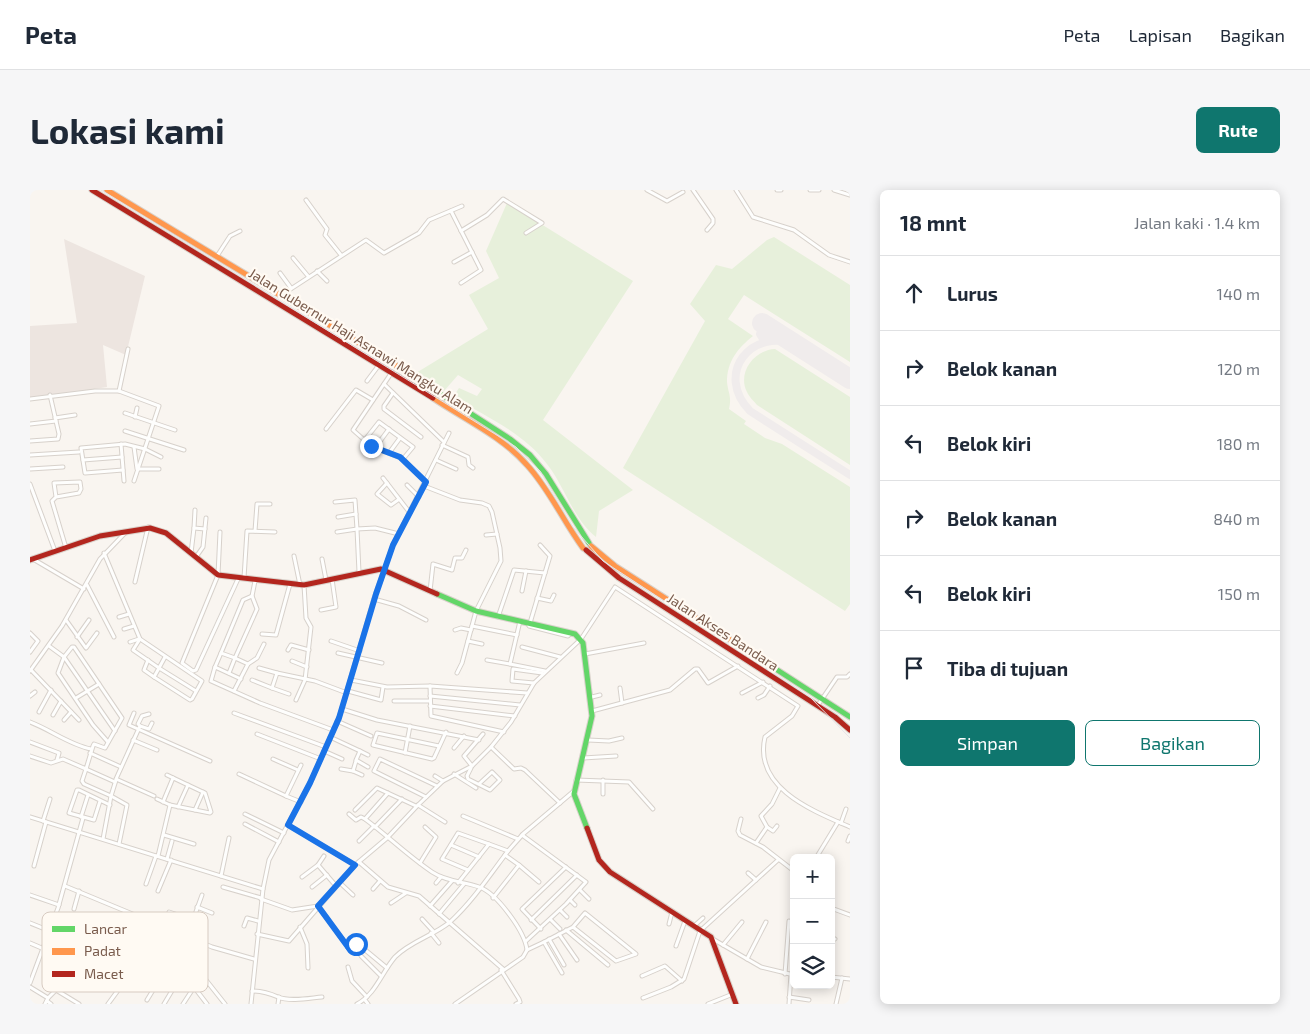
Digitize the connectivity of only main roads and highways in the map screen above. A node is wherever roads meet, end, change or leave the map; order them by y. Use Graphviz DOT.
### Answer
graph roads {
  1 [pos="92,190"];
  2 [pos="107,190"];
  3 [pos="442,395"];
  4 [pos="438,402"];
  5 [pos="590,544"];
  6 [pos="585,549"];
  7 [pos="31,559"];
  8 [pos="850,717"];
  9 [pos="850,730"];
  10 [pos="736,1004"];
  1 -- 4 [label="main road, Jalan Gubernur Haji Asnawi Mangku Alam"];
  2 -- 3 [label="main road, Jalan Gubernur Haji Asnawi Mangku Alam"];
  3 -- 4 [label="main road"];
  3 -- 5 [label="main road, Jalan Gubernur Haji Asnawi Mangku Alam"];
  4 -- 6 [label="main road, Jalan Gubernur Haji Asnawi Mangku Alam"];
  5 -- 8 [label="main road, Jalan Akses Bandara"];
  6 -- 9 [label="main road, Jalan Akses Bandara"];
  7 -- 10 [label="main road"];
}
